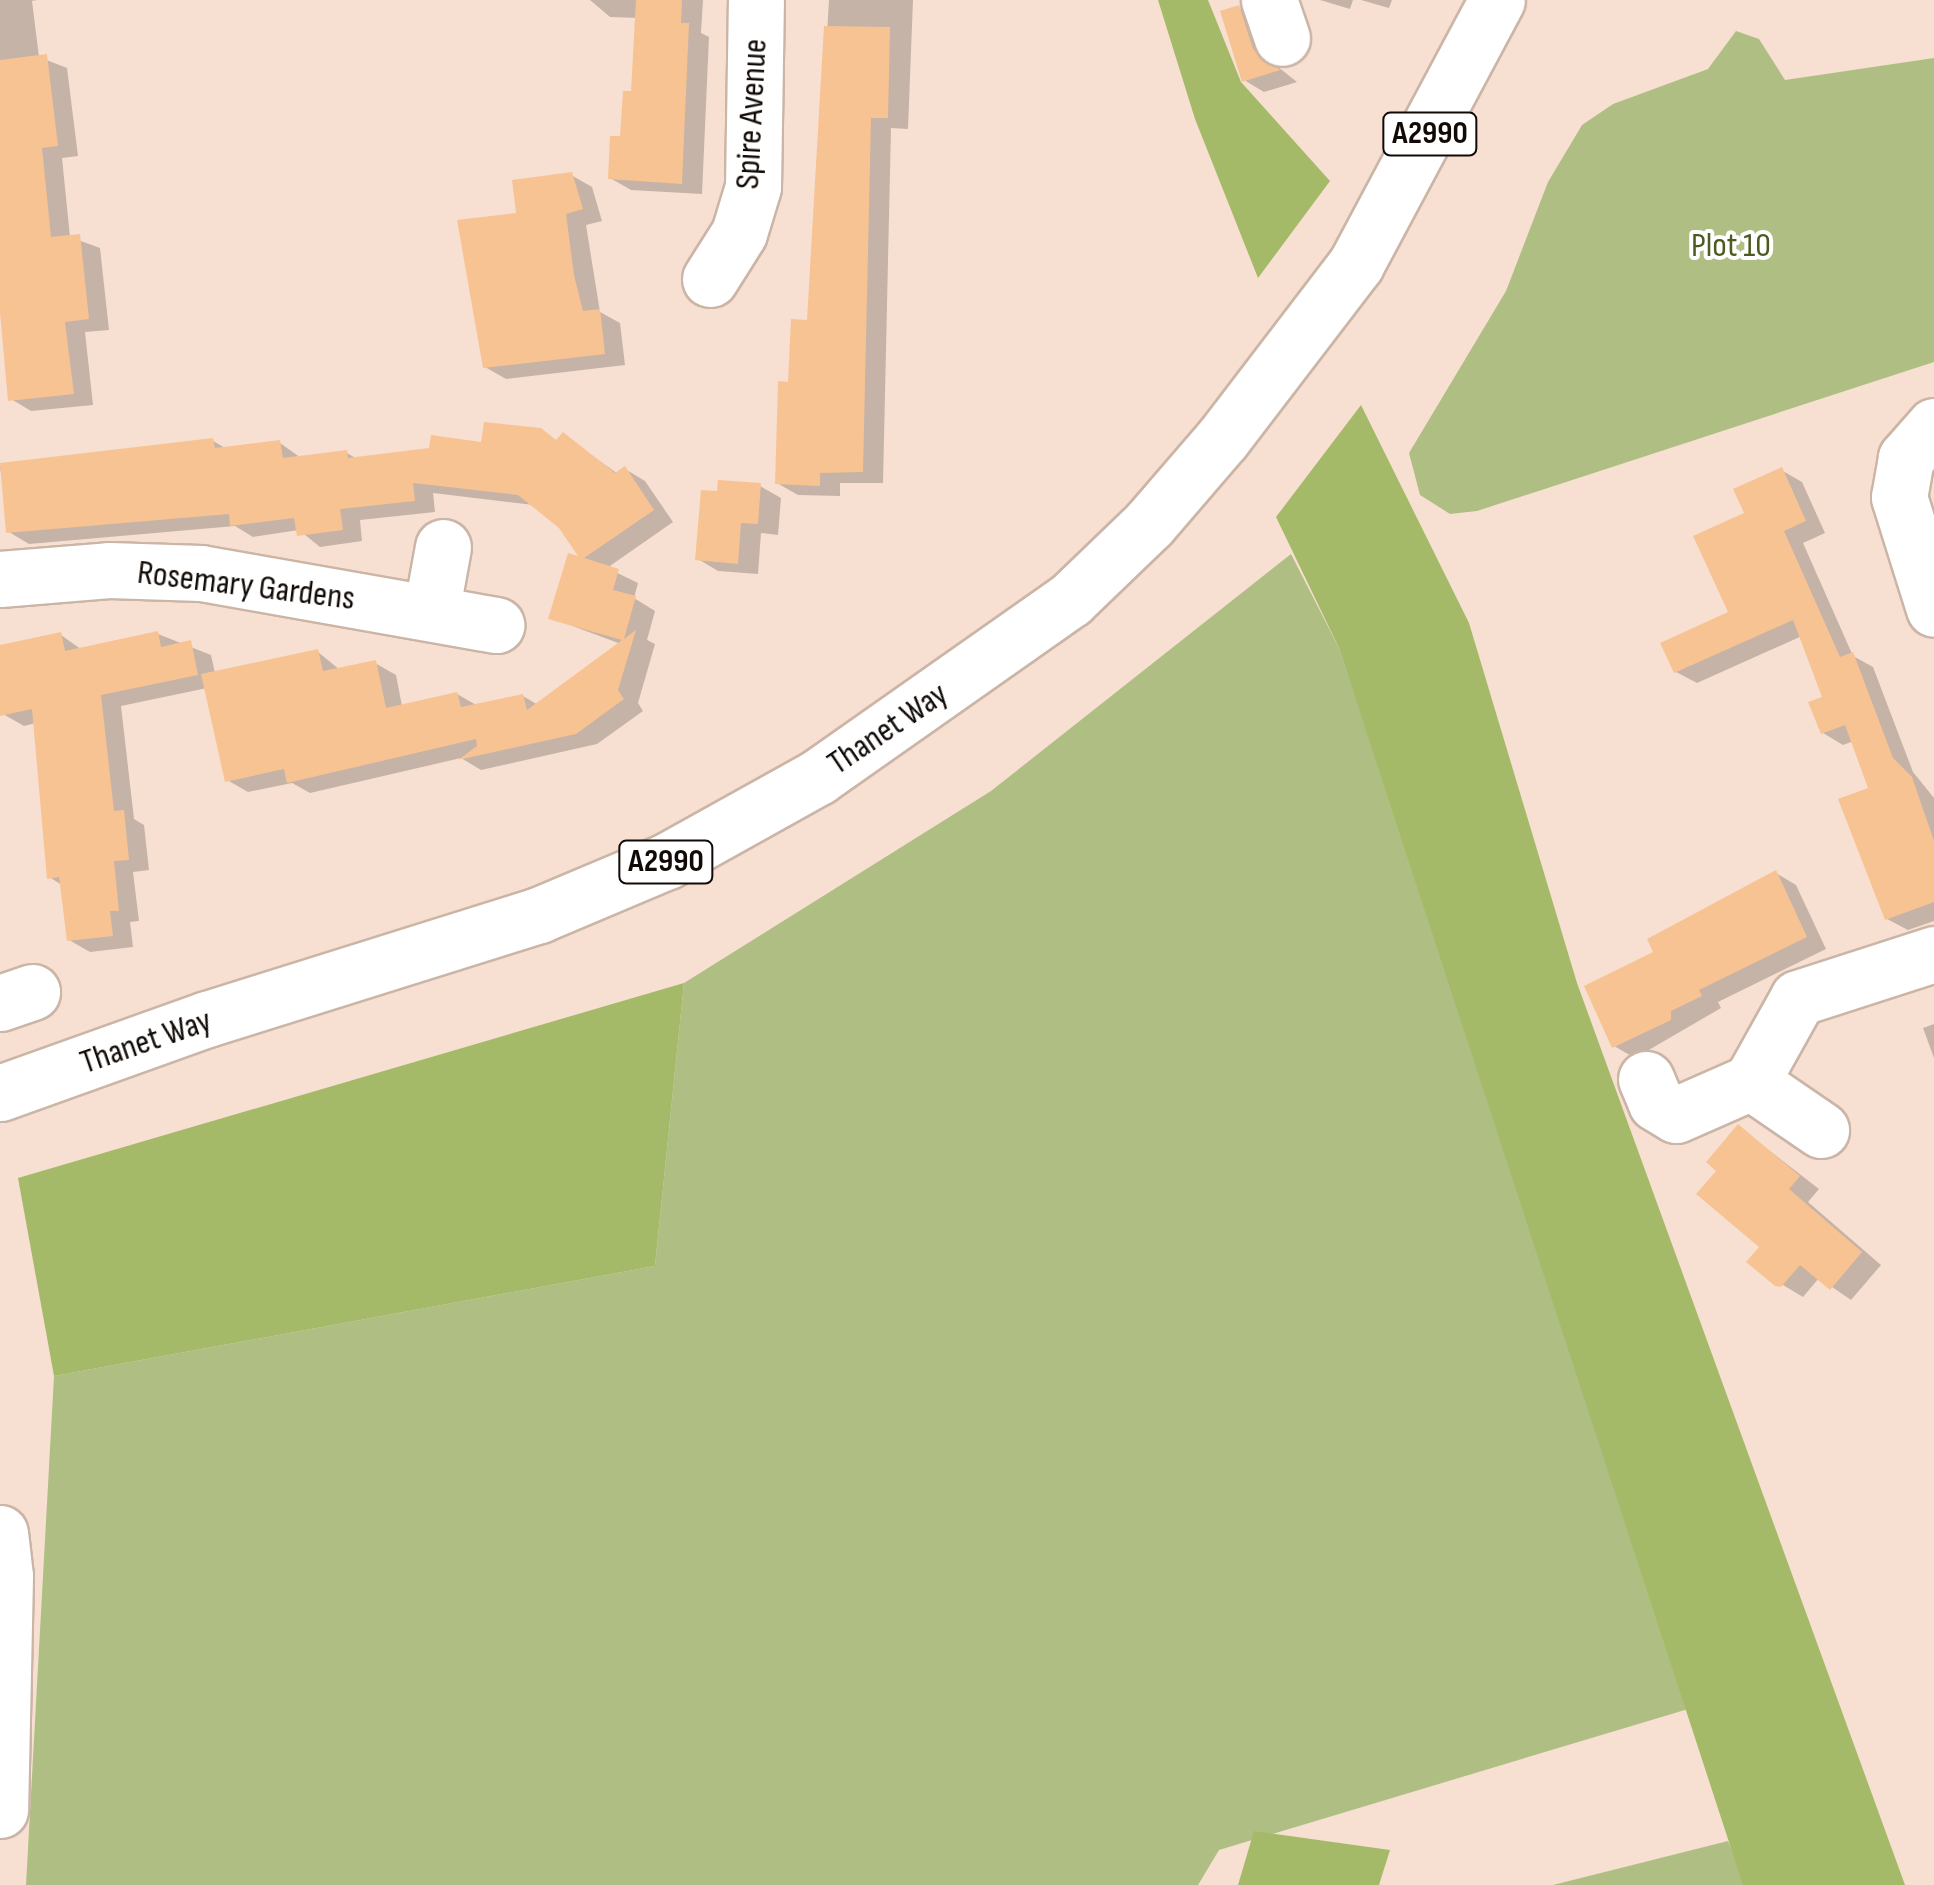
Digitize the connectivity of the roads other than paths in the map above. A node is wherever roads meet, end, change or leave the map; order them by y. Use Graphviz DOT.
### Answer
graph roads {
  1 [pos="756,0"];
  2 [pos="1497,0"];
  3 [pos="710,279"];
  4 [pos="1934,426"];
  5 [pos="443,548"];
  6 [pos="0,579"];
  7 [pos="1934,609"];
  8 [pos="431,613"];
  9 [pos="496,625"];
  10 [pos="1934,954"];
  11 [pos="1646,1079"];
  12 [pos="1751,1082"];
  13 [pos="0,1093"];
  14 [pos="1821,1130"];
  15 [pos="0,1533"];
  16 [pos="0,1810"];
  1 -- 3 [label="main road, Spire Avenue"];
  2 -- 13 [label="main road, Thanet Way / A2990"];
  4 -- 7 [label="main road"];
  5 -- 8 [label="main road"];
  6 -- 8 [label="main road, Rosemary Gardens"];
  8 -- 9 [label="main road, Rosemary Gardens"];
  10 -- 12 [label="main road"];
  11 -- 12 [label="main road"];
  12 -- 14 [label="main road"];
  15 -- 16 [label="main road"];
}
